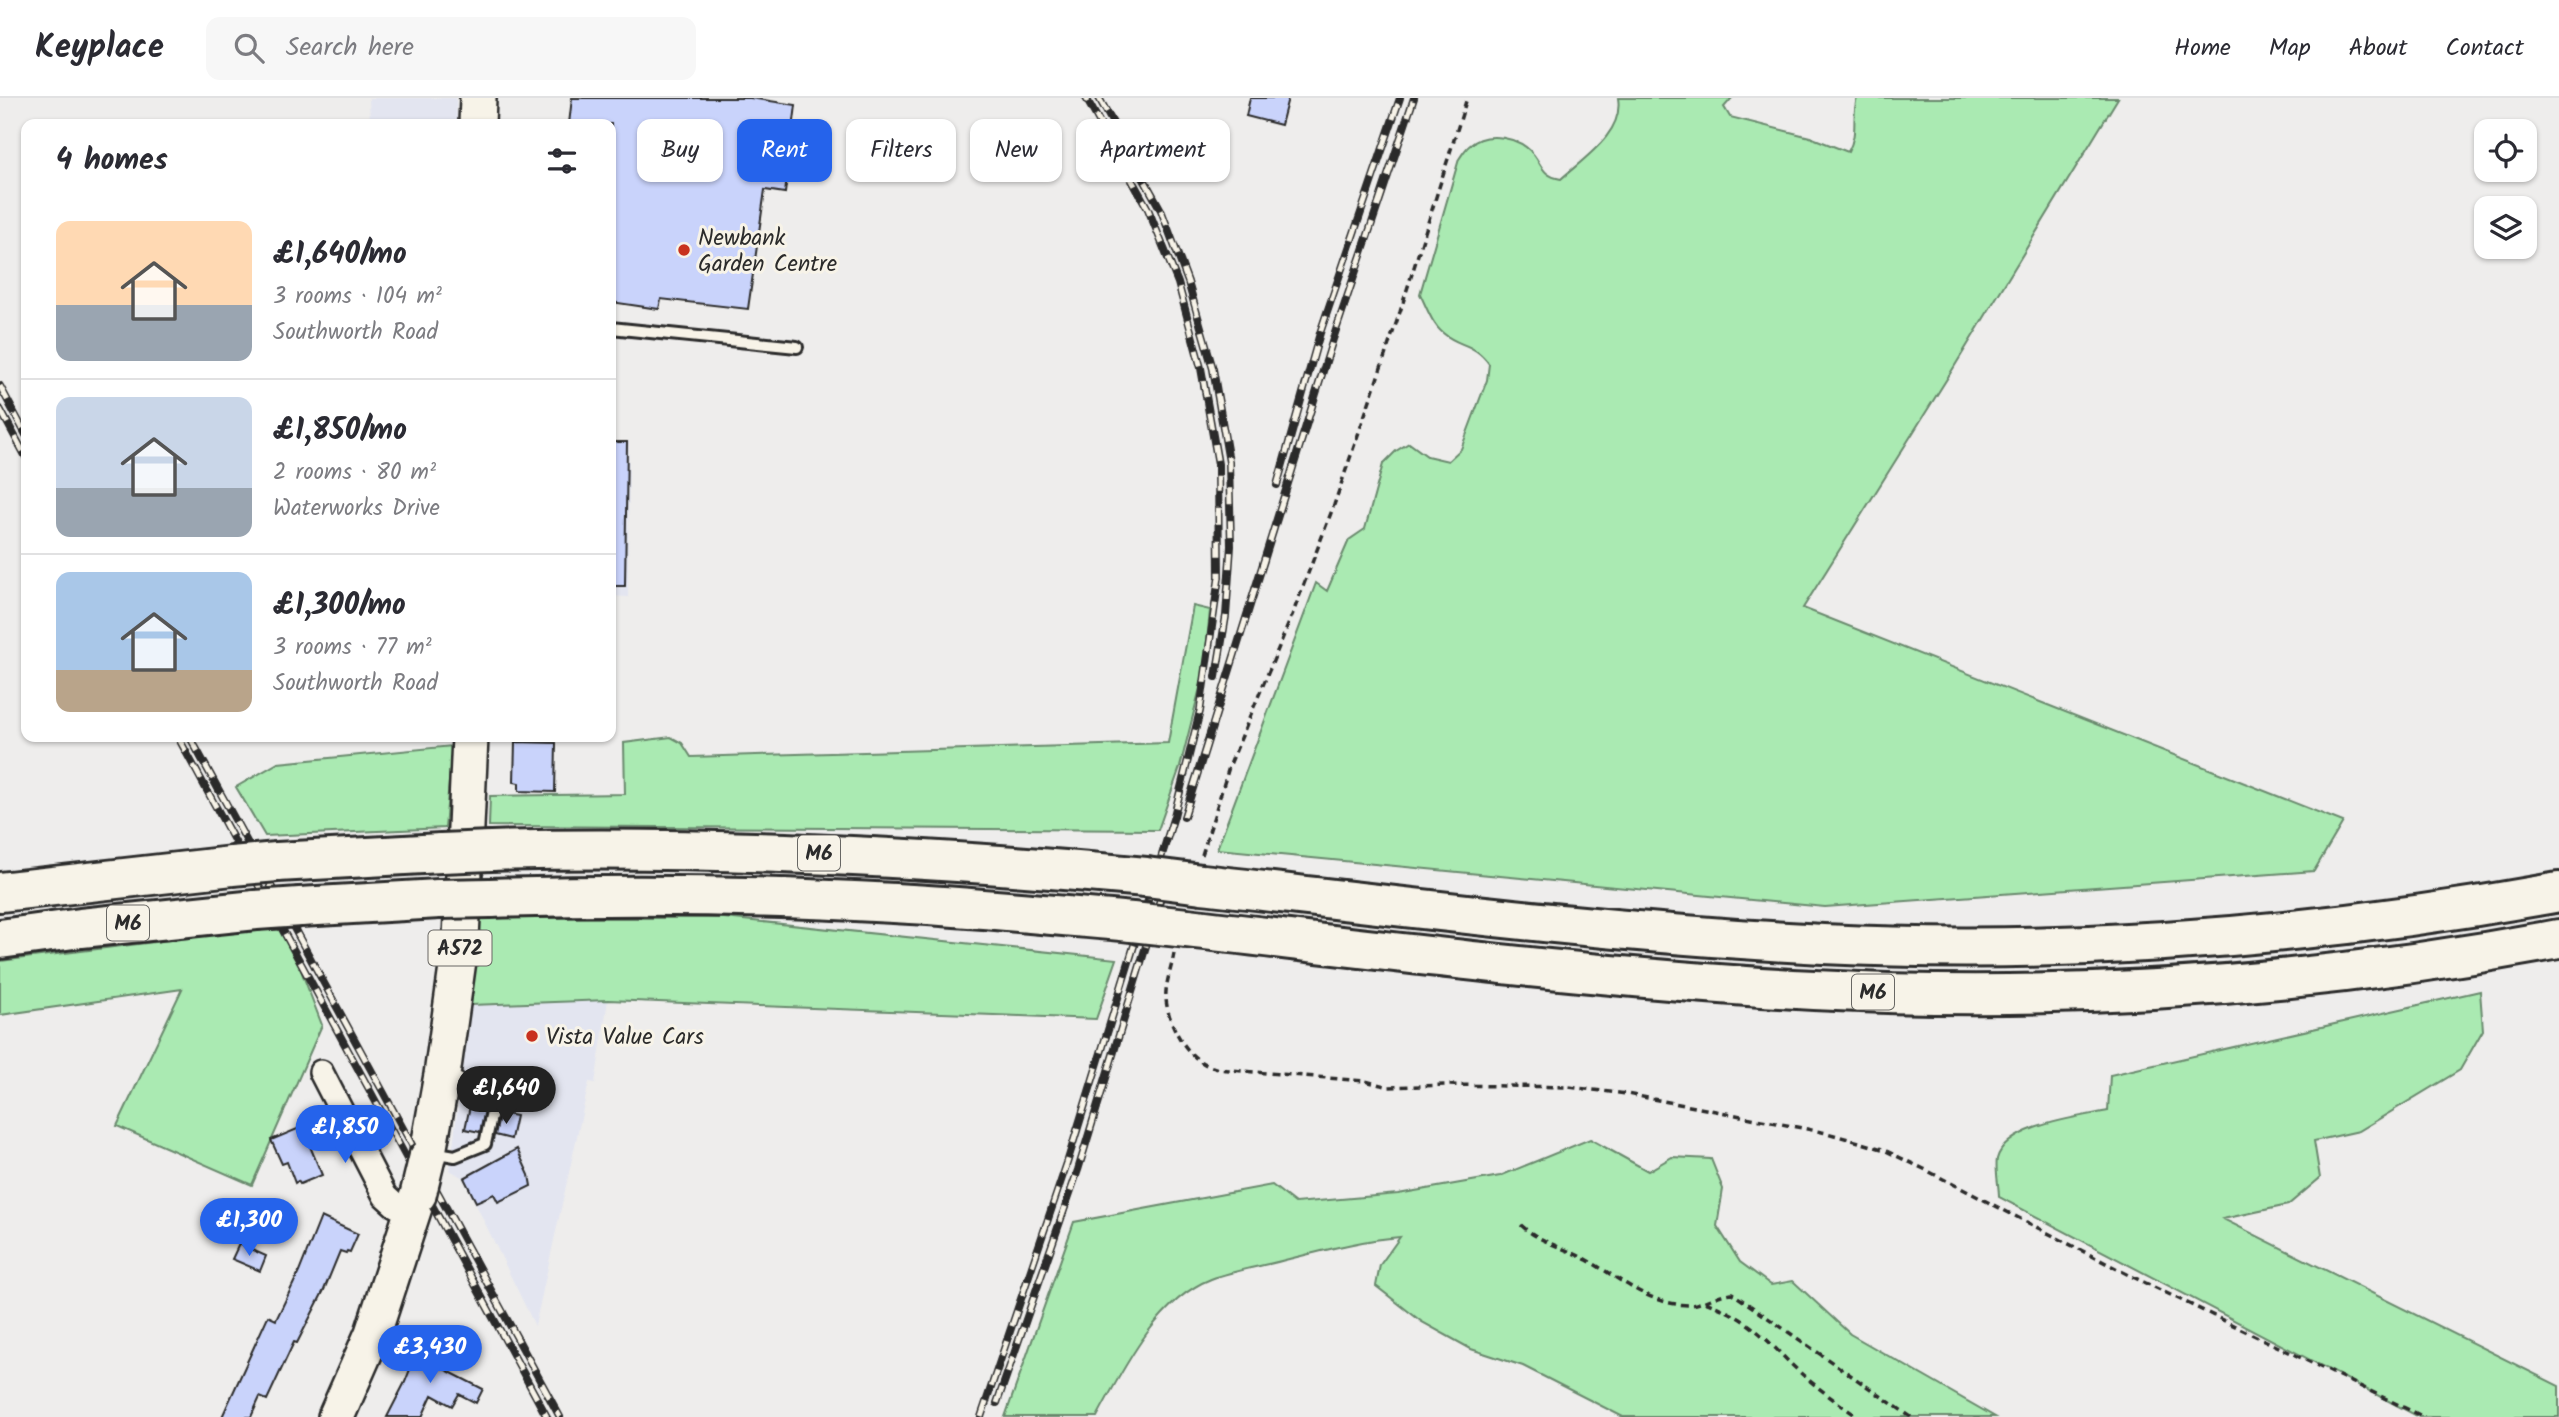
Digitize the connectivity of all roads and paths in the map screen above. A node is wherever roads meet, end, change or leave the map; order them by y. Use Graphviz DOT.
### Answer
graph roads {
  1 [pos="478,98"];
  2 [pos="477,119"];
  3 [pos="616,329"];
  4 [pos="797,347"];
  5 [pos="470,742"];
  6 [pos="0,892"];
  7 [pos="2559,892"];
  8 [pos="0,939"];
  9 [pos="2559,939"];
  10 [pos="321,1072"];
  11 [pos="442,1074"];
  12 [pos="428,1155"];
  13 [pos="416,1205"];
  14 [pos="1521,1225"];
  15 [pos="1704,1301"];
  16 [pos="335,1417"];
  17 [pos="1858,1417"];
  18 [pos="1911,1417"];
  1 -- 2 [label="main road"];
  3 -- 4 [label="lane"];
  5 -- 11 [label="main road, A572"];
  6 -- 7 [label="highway, M6, bridge"];
  8 -- 9 [label="highway, M6, bridge"];
  10 -- 13 [label="street"];
  11 -- 12 [label="main road, A572"];
  11 -- 12 [label="lane"];
  12 -- 13 [label="main road, A572, bridge"];
  13 -- 16 [label="main road, A572"];
  14 -- 15 [label="path"];
  15 -- 17 [label="path"];
  15 -- 18 [label="path"];
}
